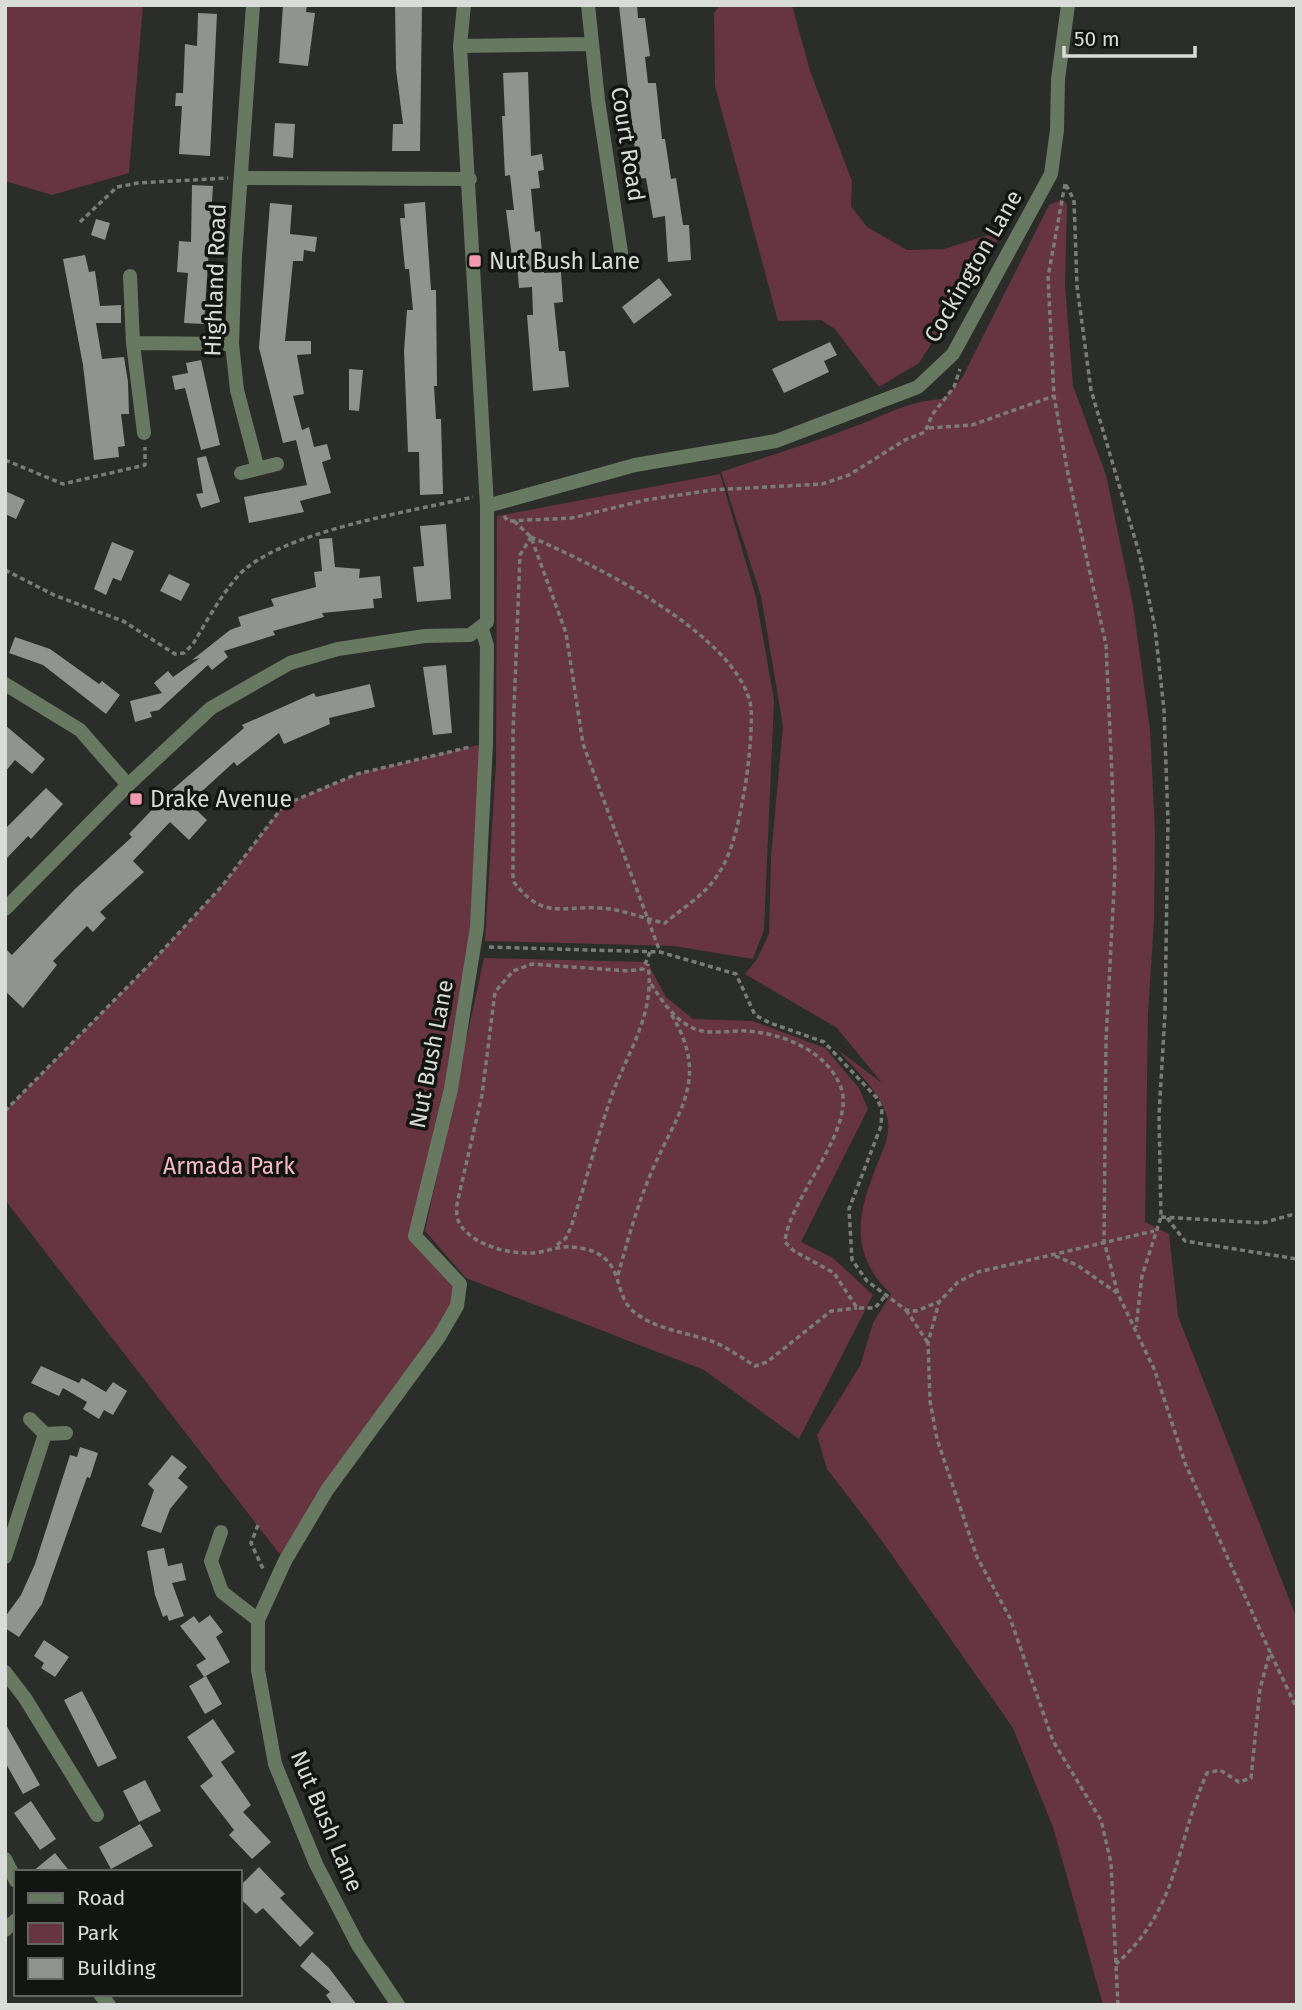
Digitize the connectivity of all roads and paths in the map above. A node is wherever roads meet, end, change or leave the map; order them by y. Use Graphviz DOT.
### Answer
graph roads {
  1 [pos="253,5"];
  2 [pos="464,5"];
  3 [pos="588,5"];
  4 [pos="1068,5"];
  5 [pos="591,44"];
  6 [pos="460,46"];
  7 [pos="1051,174"];
  8 [pos="243,178"];
  9 [pos="470,179"];
  10 [pos="1065,184"];
  11 [pos="80,222"];
  12 [pos="621,252"];
  13 [pos="130,276"];
  14 [pos="133,343"];
  15 [pos="232,344"];
  16 [pos="953,354"];
  17 [pos="1054,396"];
  18 [pos="929,428"];
  19 [pos="144,433"];
  20 [pos="5,460"];
  21 [pos="277,464"];
  22 [pos="257,466"];
  23 [pos="241,473"];
  24 [pos="489,501"];
  25 [pos="514,521"];
  26 [pos="531,537"];
  27 [pos="5,570"];
  28 [pos="482,629"];
  29 [pos="5,684"];
  30 [pos="486,743"];
  31 [pos="128,785"];
  32 [pos="5,909"];
  33 [pos="648,919"];
  34 [pos="474,947"];
  35 [pos="650,952"];
  36 [pos="660,952"];
  37 [pos="647,962"];
  38 [pos="651,984"];
  39 [pos="670,1012"];
  40 [pos="5,1111"];
  41 [pos="1161,1217"];
  42 [pos="1297,1217"];
  43 [pos="1167,1218"];
  44 [pos="1154,1231"];
  45 [pos="1104,1241"];
  46 [pos="557,1245"];
  47 [pos="1052,1256"];
  48 [pos="1297,1259"];
  49 [pos="618,1275"];
  50 [pos="887,1294"];
  51 [pos="1118,1294"];
  52 [pos="939,1301"];
  53 [pos="857,1308"];
  54 [pos="906,1310"];
  55 [pos="1136,1329"];
  56 [pos="928,1343"];
  57 [pos="30,1419"];
  58 [pos="66,1433"];
  59 [pos="45,1434"];
  60 [pos="258,1525"];
  61 [pos="220,1532"];
  62 [pos="5,1558"];
  63 [pos="261,1579"];
  64 [pos="258,1620"];
  65 [pos="1270,1652"];
  66 [pos="5,1672"];
  67 [pos="1297,1709"];
  68 [pos="97,1815"];
  69 [pos="5,1859"];
  70 [pos="14,1877"];
  71 [pos="1116,1964"];
  72 [pos="398,2005"];
  73 [pos="1118,2005"];
  1 -- 8 [label="street, Highland Road"];
  2 -- 6 [label="street, Nut Bush Lane"];
  3 -- 5 [label="street, Court Road"];
  4 -- 7 [label="street, Cockington Lane"];
  5 -- 6 [label="street"];
  5 -- 12 [label="street, Court Road"];
  6 -- 9 [label="street, Nut Bush Lane"];
  7 -- 10 [label="path"];
  7 -- 16 [label="street, Cockington Lane"];
  8 -- 9 [label="street, Highland Road"];
  8 -- 11 [label="path"];
  8 -- 15 [label="street, Highland Road"];
  9 -- 24 [label="street, Nut Bush Lane"];
  10 -- 17 [label="path"];
  10 -- 41 [label="path"];
  13 -- 14 [label="street"];
  14 -- 15 [label="street"];
  14 -- 19 [label="street"];
  15 -- 22 [label="street, Highland Road"];
  16 -- 18 [label="path"];
  16 -- 24 [label="street, Cockington Lane"];
  17 -- 18 [label="path"];
  17 -- 45 [label="path"];
  18 -- 25 [label="path"];
  19 -- 20 [label="path"];
  21 -- 22 [label="street"];
  22 -- 23 [label="street"];
  24 -- 25 [label="path"];
  24 -- 27 [label="path"];
  24 -- 28 [label="street, Nut Bush Lane"];
  25 -- 26 [label="path"];
  26 -- 33 [label="path"];
  26 -- 33 [label="path"];
  26 -- 33 [label="path"];
  28 -- 30 [label="street, Nut Bush Lane"];
  28 -- 31 [label="street"];
  29 -- 31 [label="street"];
  30 -- 34 [label="street, Nut Bush Lane"];
  30 -- 40 [label="path"];
  31 -- 32 [label="street"];
  33 -- 36 [label="path"];
  34 -- 35 [label="path"];
  34 -- 64 [label="street, Nut Bush Lane"];
  35 -- 36 [label="path"];
  35 -- 37 [label="path"];
  36 -- 50 [label="path"];
  37 -- 38 [label="path"];
  37 -- 46 [label="path"];
  38 -- 39 [label="path"];
  38 -- 46 [label="path"];
  39 -- 49 [label="path"];
  39 -- 53 [label="path"];
  41 -- 43 [label="path"];
  41 -- 44 [label="path"];
  42 -- 43 [label="path"];
  43 -- 48 [label="path"];
  44 -- 45 [label="path"];
  44 -- 55 [label="path"];
  45 -- 47 [label="path"];
  45 -- 51 [label="path"];
  46 -- 49 [label="path"];
  47 -- 51 [label="path"];
  47 -- 52 [label="path"];
  49 -- 53 [label="path"];
  50 -- 53 [label="path"];
  50 -- 54 [label="path"];
  51 -- 55 [label="path"];
  52 -- 54 [label="path"];
  52 -- 56 [label="path"];
  54 -- 56 [label="path"];
  55 -- 65 [label="path"];
  56 -- 71 [label="path"];
  57 -- 59 [label="street"];
  58 -- 59 [label="street"];
  59 -- 62 [label="street"];
  60 -- 63 [label="path"];
  61 -- 64 [label="street"];
  64 -- 72 [label="street, Nut Bush Lane"];
  65 -- 67 [label="path"];
  65 -- 71 [label="path"];
  66 -- 68 [label="street"];
  69 -- 70 [label="street"];
  71 -- 73 [label="path"];
}
